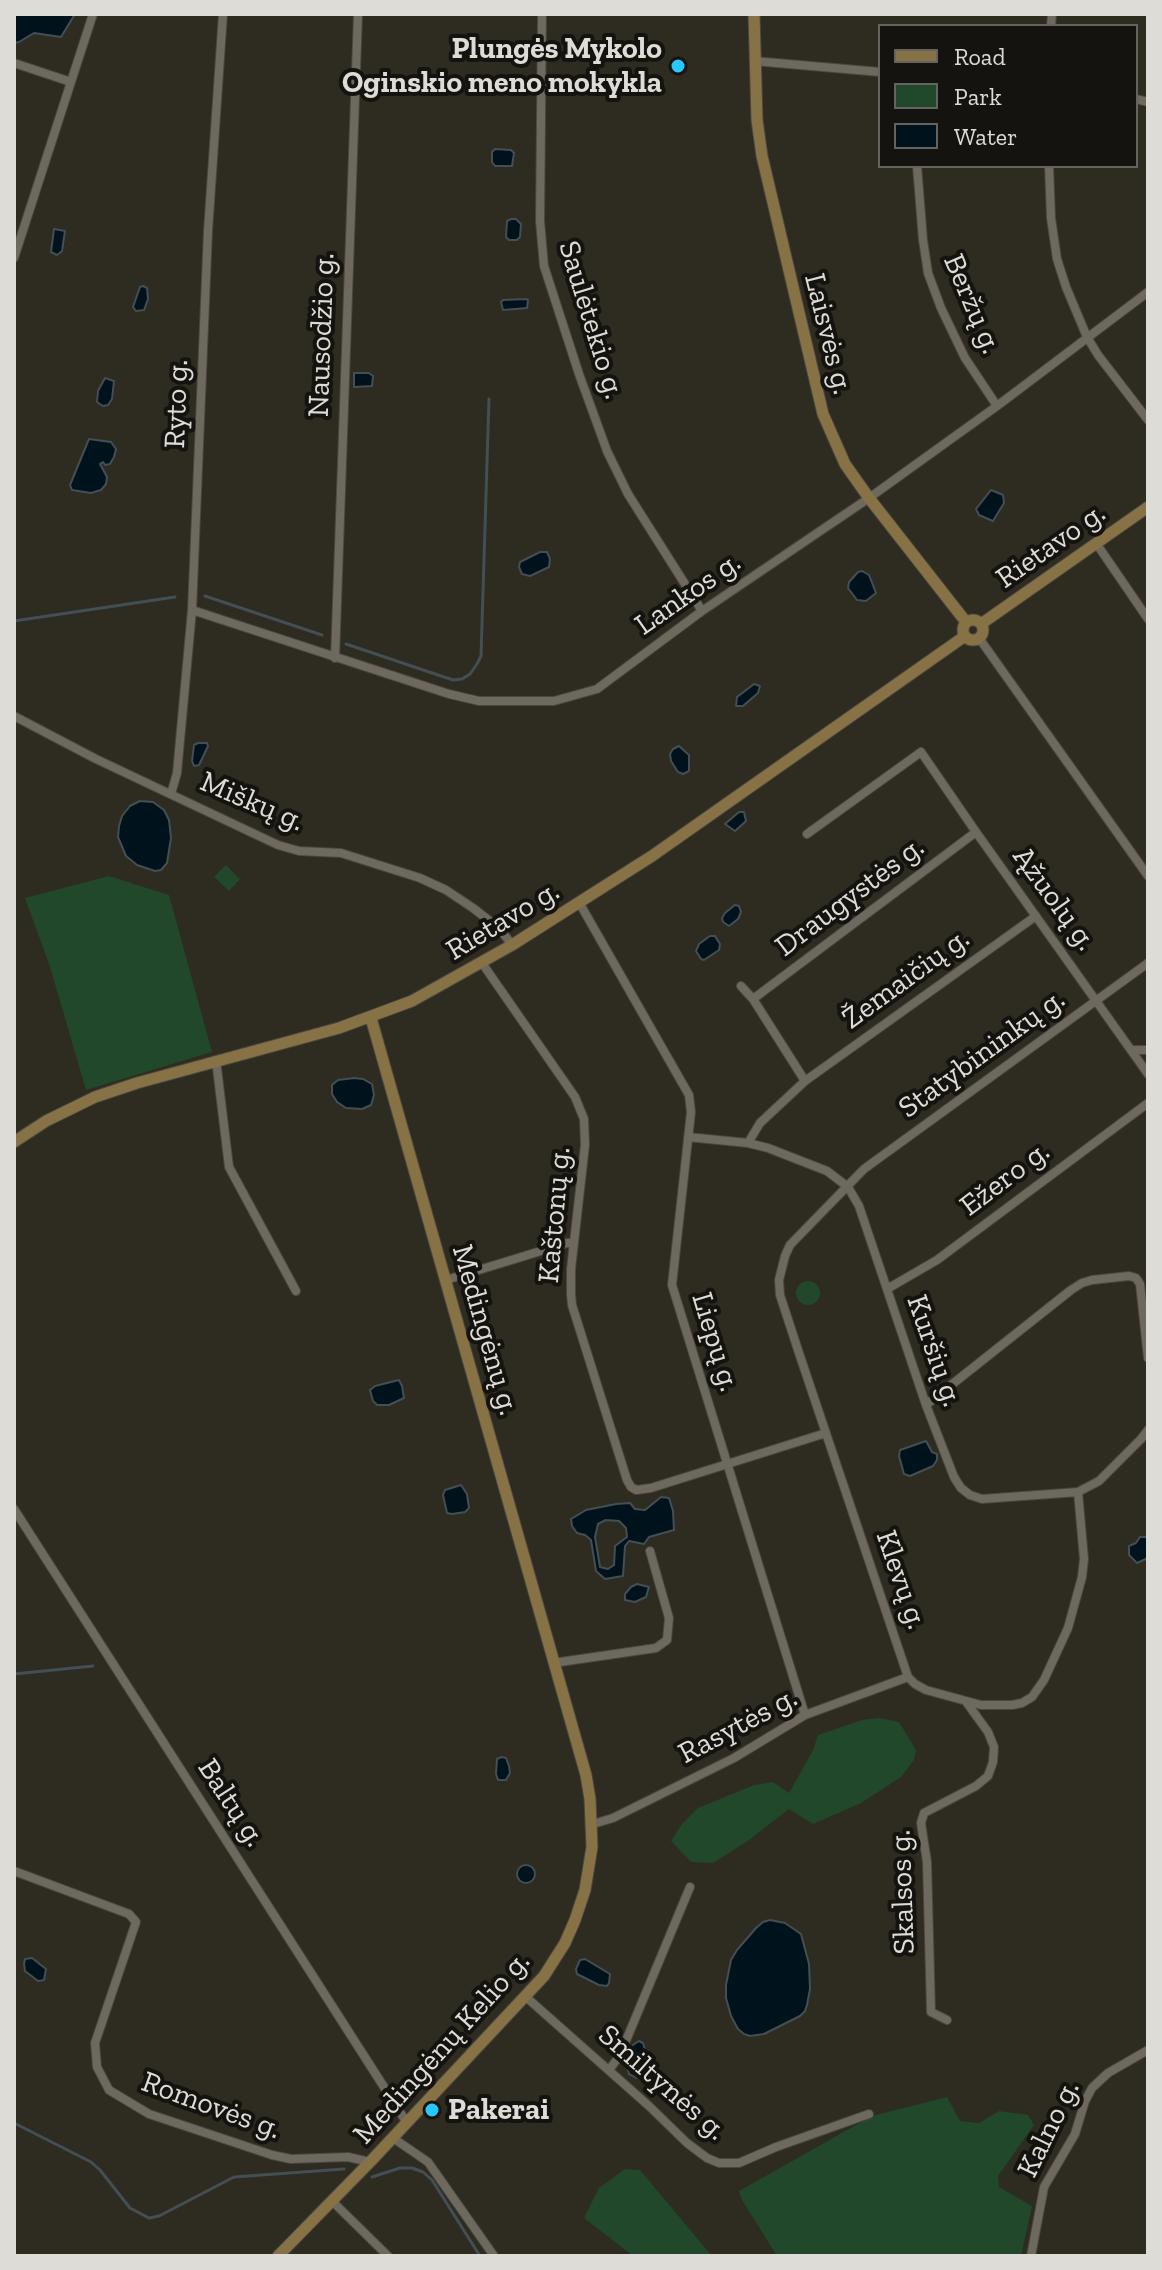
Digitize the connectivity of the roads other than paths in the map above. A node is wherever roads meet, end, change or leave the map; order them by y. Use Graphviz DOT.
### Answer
graph roads {
  1 [pos="93,14"];
  2 [pos="223,14"];
  3 [pos="358,14"];
  4 [pos="542,14"];
  5 [pos="754,14"];
  6 [pos="754,61"];
  7 [pos="14,63"];
  8 [pos="878,72"];
  9 [pos="71,82"];
  10 [pos="917,168"];
  11 [pos="1049,168"];
  12 [pos="19,225"];
  13 [pos="14,258"];
  14 [pos="1148,292"];
  15 [pos="1087,337"];
  16 [pos="997,406"];
  17 [pos="1148,420"];
  18 [pos="869,498"];
  19 [pos="1148,507"];
  20 [pos="1096,543"];
  21 [pos="192,610"];
  22 [pos="702,611"];
  23 [pos="1148,619"];
  24 [pos="966,622"];
  25 [pos="981,624"];
  26 [pos="965,636"];
  27 [pos="979,638"];
  28 [pos="335,658"];
  29 [pos="14,716"];
  30 [pos="171,794"];
  31 [pos="976,832"];
  32 [pos="807,834"];
  33 [pos="1148,876"];
  34 [pos="580,904"];
  35 [pos="1036,916"];
  36 [pos="512,945"];
  37 [pos="482,963"];
  38 [pos="1148,963"];
  39 [pos="741,986"];
  40 [pos="753,999"];
  41 [pos="1097,1001"];
  42 [pos="371,1018"];
  43 [pos="1131,1050"];
  44 [pos="1148,1050"];
  45 [pos="216,1060"];
  46 [pos="1148,1074"];
  47 [pos="805,1081"];
  48 [pos="1148,1103"];
  49 [pos="688,1137"];
  50 [pos="14,1142"];
  51 [pos="748,1143"];
  52 [pos="848,1187"];
  53 [pos="574,1243"];
  54 [pos="446,1280"];
  55 [pos="887,1289"];
  56 [pos="296,1291"];
  57 [pos="1148,1358"];
  58 [pos="926,1405"];
  59 [pos="1148,1430"];
  60 [pos="826,1433"];
  61 [pos="728,1465"];
  62 [pos="1078,1492"];
  63 [pos="14,1509"];
  64 [pos="650,1551"];
  65 [pos="552,1660"];
  66 [pos="908,1677"];
  67 [pos="966,1702"];
  68 [pos="805,1715"];
  69 [pos="593,1824"];
  70 [pos="14,1871"];
  71 [pos="690,1887"];
  72 [pos="526,1997"];
  73 [pos="947,2020"];
  74 [pos="1148,2050"];
  75 [pos="609,2070"];
  76 [pos="869,2114"];
  77 [pos="407,2123"];
  78 [pos="393,2138"];
  79 [pos="370,2162"];
  80 [pos="332,2201"];
  81 [pos="278,2256"];
  82 [pos="388,2256"];
  83 [pos="494,2256"];
  84 [pos="1031,2256"];
  1 -- 9 [label="street"];
  2 -- 21 [label="street, Ryto g."];
  3 -- 28 [label="street, Nausodžio g."];
  4 -- 22 [label="street, Saulėtekio g."];
  5 -- 6 [label="street, Laisvės g."];
  6 -- 8 [label="street"];
  6 -- 18 [label="street, Laisvės g."];
  7 -- 9 [label="street"];
  9 -- 12 [label="street"];
  10 -- 16 [label="street, Beržų g."];
  11 -- 15 [label="street"];
  12 -- 13 [label="street"];
  14 -- 15 [label="street, Lankos g."];
  15 -- 16 [label="street, Lankos g."];
  15 -- 17 [label="street"];
  16 -- 18 [label="street, Lankos g."];
  18 -- 22 [label="street, Lankos g."];
  18 -- 24 [label="street, Laisvės g."];
  19 -- 20 [label="street, Rietavo g."];
  20 -- 23 [label="street"];
  20 -- 25 [label="street, Rietavo g."];
  21 -- 28 [label="street, Lankos g."];
  21 -- 30 [label="street, Ryto g."];
  22 -- 28 [label="street, Lankos g."];
  24 -- 25 [label="street"];
  24 -- 26 [label="street"];
  25 -- 27 [label="street"];
  26 -- 27 [label="street"];
  26 -- 34 [label="street, Rietavo g."];
  27 -- 33 [label="street"];
  29 -- 30 [label="street, Miškų g."];
  30 -- 36 [label="street, Miškų g."];
  31 -- 32 [label="street, Ąžuolų g."];
  31 -- 35 [label="street, Ąžuolų g."];
  31 -- 40 [label="street, Draugystės g."];
  34 -- 36 [label="street, Rietavo g."];
  34 -- 49 [label="street, Liepų g."];
  35 -- 41 [label="street, Ąžuolų g."];
  35 -- 47 [label="street, Žemaičių g."];
  36 -- 37 [label="street, Rietavo g."];
  37 -- 42 [label="street, Rietavo g."];
  37 -- 53 [label="street, Kaštonų g."];
  38 -- 41 [label="street, Statybininkų g."];
  39 -- 40 [label="street"];
  40 -- 47 [label="street"];
  41 -- 43 [label="street, Ąžuolų g."];
  41 -- 52 [label="street, Statybininkų g."];
  42 -- 45 [label="street, Rietavo g."];
  42 -- 54 [label="street, Medingėnų g."];
  43 -- 44 [label="street"];
  43 -- 46 [label="street, Ąžuolų g."];
  45 -- 50 [label="street, Rietavo g."];
  45 -- 56 [label="street"];
  47 -- 51 [label="street, Žemaičių g."];
  48 -- 55 [label="street, Ežero g."];
  49 -- 51 [label="street"];
  49 -- 61 [label="street, Liepų g."];
  51 -- 52 [label="street"];
  52 -- 55 [label="street, Kuršių g."];
  52 -- 60 [label="street, Klevų g."];
  53 -- 54 [label="street"];
  53 -- 61 [label="street, Kaštonų g."];
  54 -- 65 [label="street, Medingėnų g."];
  55 -- 58 [label="street, Kuršių g."];
  57 -- 58 [label="street"];
  58 -- 62 [label="street, Kuršių g."];
  59 -- 62 [label="street"];
  60 -- 61 [label="street"];
  60 -- 66 [label="street, Klevų g."];
  61 -- 68 [label="street, Liepų g."];
  62 -- 67 [label="street, Klevų g."];
  63 -- 77 [label="street, Baltų g."];
  64 -- 65 [label="street"];
  65 -- 69 [label="street, Medingėnų Kelio g."];
  66 -- 67 [label="street, Klevų g."];
  66 -- 68 [label="street, Rasytės g."];
  67 -- 73 [label="street, Skalsos g."];
  68 -- 69 [label="street, Rasytės g."];
  69 -- 72 [label="street, Medingėnų Kelio g."];
  70 -- 79 [label="street, Romovės g."];
  71 -- 75 [label="street"];
  72 -- 75 [label="street, Smiltynės g."];
  72 -- 77 [label="street, Medingėnų Kelio g."];
  74 -- 84 [label="street, Kalno g."];
  75 -- 76 [label="street, Smiltynės g."];
  77 -- 78 [label="street, Medingėnų Kelio g."];
  78 -- 79 [label="street, Medingėnų Kelio g."];
  78 -- 83 [label="street"];
  79 -- 80 [label="street, Medingėnų Kelio g."];
  80 -- 81 [label="street, Medingėnų Kelio g."];
  80 -- 82 [label="street"];
}
